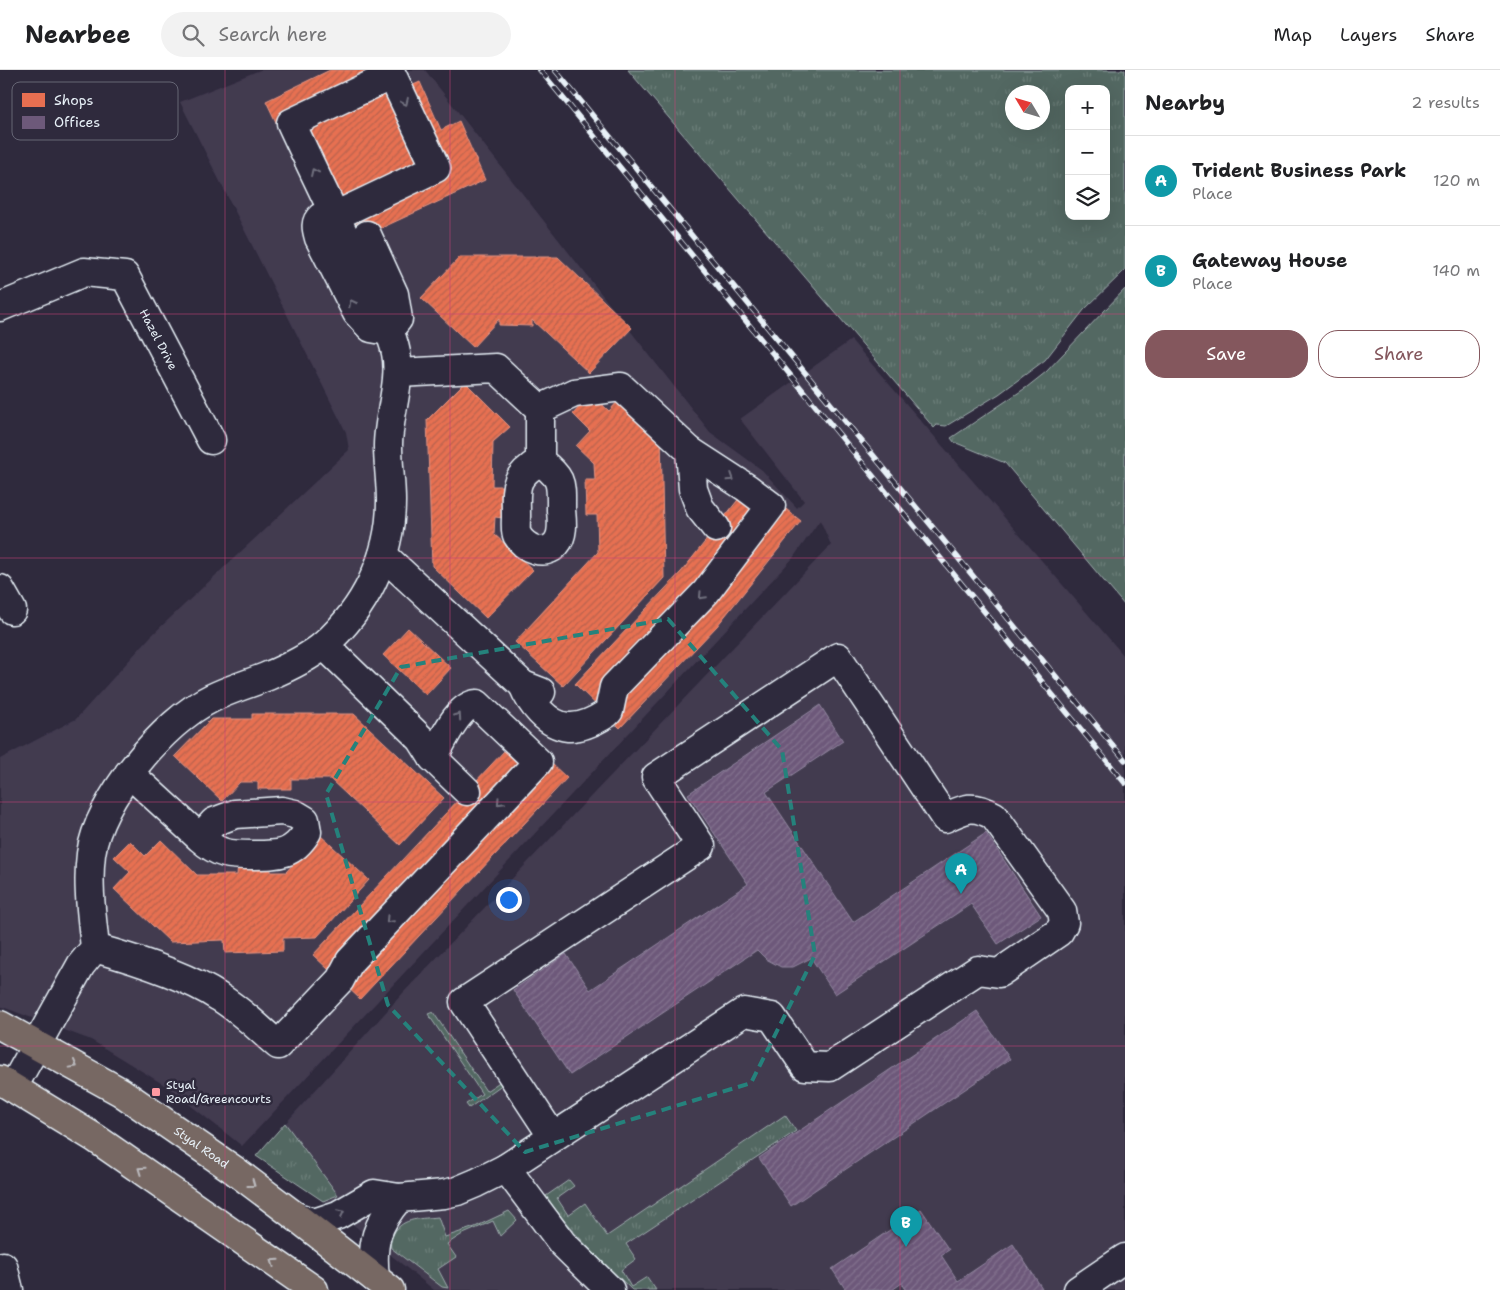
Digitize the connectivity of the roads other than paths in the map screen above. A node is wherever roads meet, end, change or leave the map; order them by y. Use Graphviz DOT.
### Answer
graph roads {
  1 [pos="328,216"];
  2 [pos="367,235"];
  3 [pos="0,307"];
  4 [pos="388,331"];
  5 [pos="398,374"];
  6 [pos="540,409"];
  7 [pos="211,440"];
  8 [pos="690,451"];
  9 [pos="540,461"];
  10 [pos="716,528"];
  11 [pos="383,554"];
  12 [pos="324,645"];
  13 [pos="523,685"];
  14 [pos="593,702"];
  15 [pos="433,758"];
  16 [pos="129,773"];
  17 [pos="467,791"];
  18 [pos="200,838"];
  19 [pos="95,948"];
  20 [pos="331,971"];
  21 [pos="251,1021"];
  22 [pos="0,1025"];
  23 [pos="37,1045"];
  24 [pos="6,1083"];
  25 [pos="553,1137"];
  26 [pos="506,1168"];
  27 [pos="399,1198"];
  28 [pos="295,1216"];
  29 [pos="1125,1258"];
  30 [pos="383,1284"];
  31 [pos="314,1290"];
  32 [pos="610,1290"];
  33 [pos="1078,1290"];
  1 -- 1 [label="street, one-way"];
  1 -- 4 [label="street"];
  2 -- 4 [label="street"];
  3 -- 7 [label="street, Hazel Drive"];
  4 -- 5 [label="street"];
  5 -- 6 [label="street"];
  5 -- 11 [label="street"];
  6 -- 8 [label="street"];
  6 -- 9 [label="street"];
  8 -- 10 [label="street"];
  8 -- 13 [label="street, one-way"];
  11 -- 12 [label="street"];
  11 -- 13 [label="street"];
  12 -- 15 [label="street"];
  12 -- 16 [label="street"];
  13 -- 14 [label="street"];
  15 -- 17 [label="street"];
  15 -- 21 [label="street, one-way"];
  16 -- 18 [label="street"];
  16 -- 19 [label="street"];
  19 -- 21 [label="street"];
  19 -- 23 [label="street"];
  20 -- 21 [label="street"];
  22 -- 23 [label="main road, Styal Road"];
  23 -- 24 [label="street"];
  23 -- 28 [label="main road, Styal Road, one-way"];
  31 -- 24 [label="main road, one-way"];
  25 -- 25 [label="street"];
  25 -- 26 [label="street"];
  26 -- 27 [label="street"];
  26 -- 32 [label="street"];
  28 -- 27 [label="street, one-way"];
  27 -- 30 [label="street"];
  28 -- 30 [label="main road, Styal Road"];
  29 -- 33 [label="street"];
}
